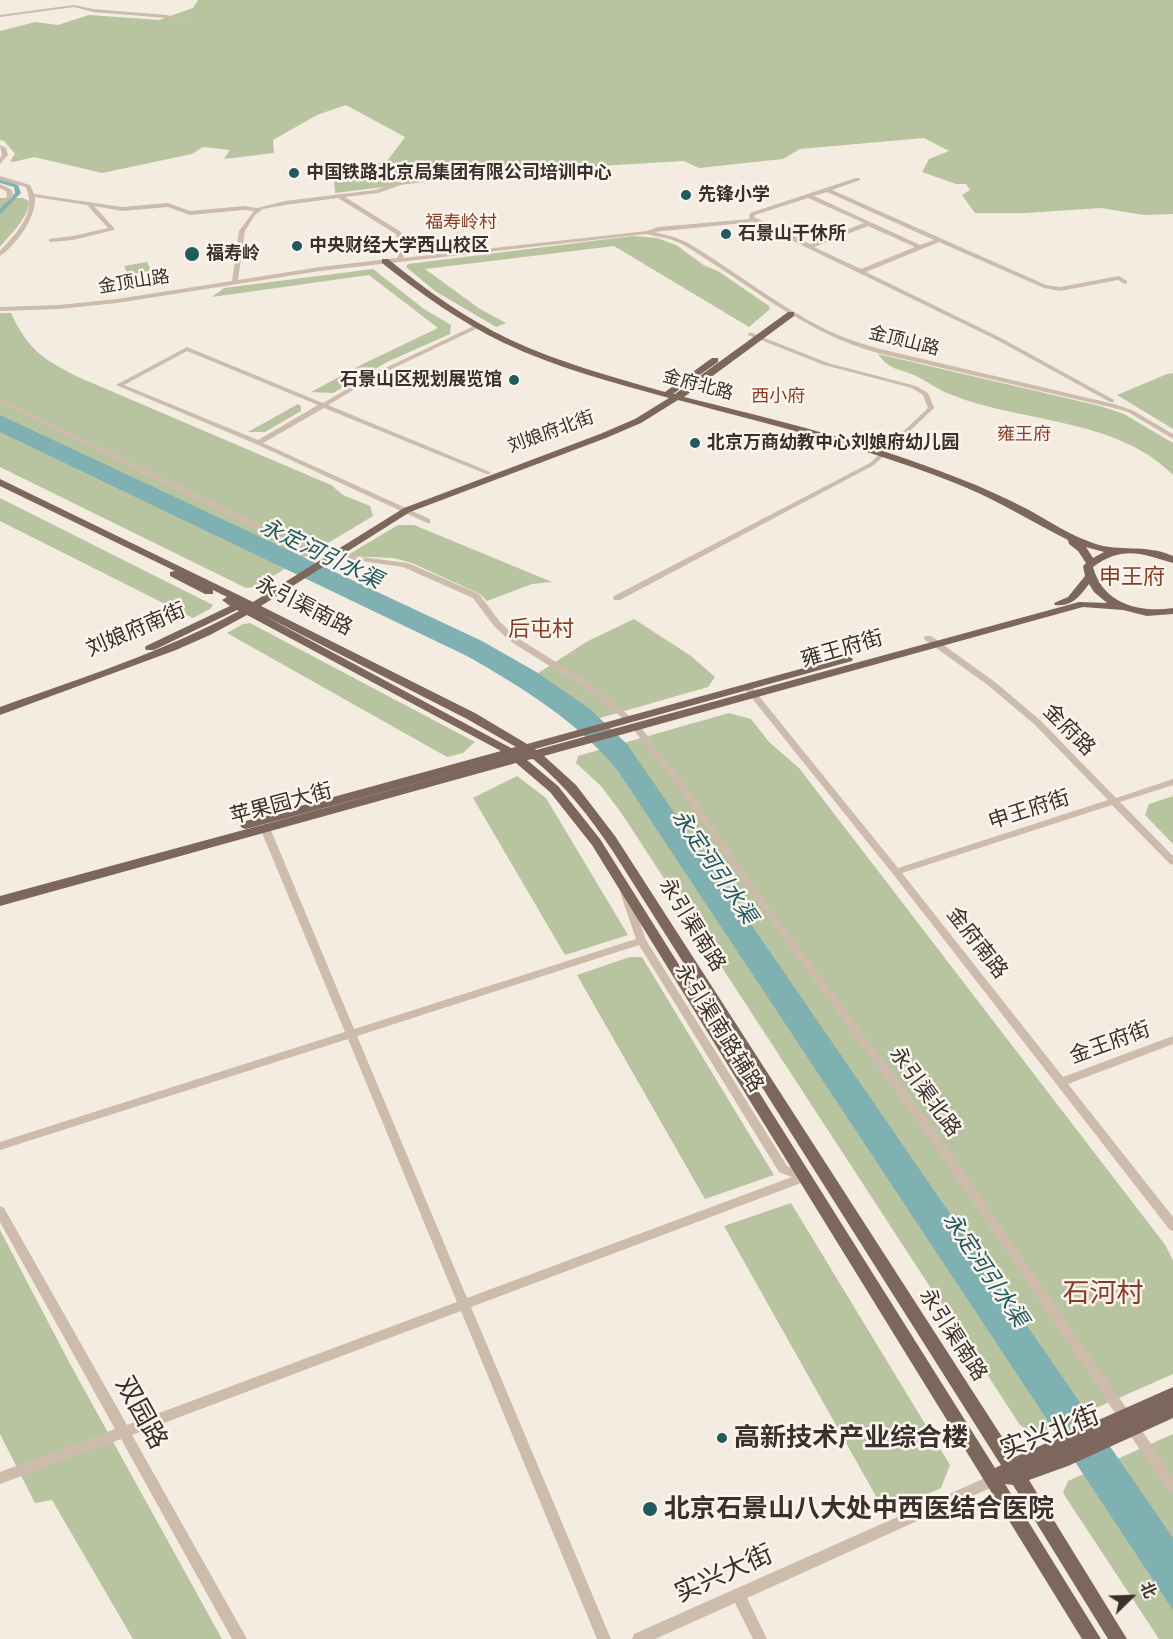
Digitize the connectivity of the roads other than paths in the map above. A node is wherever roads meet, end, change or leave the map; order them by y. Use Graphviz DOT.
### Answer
graph roads {
  1 [pos="0,16"];
  2 [pos="190,22"];
  3 [pos="0,147"];
  4 [pos="0,162"];
  5 [pos="506,167"];
  6 [pos="0,178"];
  7 [pos="858,179"];
  8 [pos="0,186"];
  9 [pos="829,191"];
  10 [pos="33,195"];
  11 [pos="809,196"];
  12 [pos="340,197"];
  13 [pos="5,201"];
  14 [pos="88,203"];
  15 [pos="259,210"];
  16 [pos="754,220"];
  17 [pos="867,224"];
  18 [pos="646,232"];
  19 [pos="51,240"];
  20 [pos="938,240"];
  21 [pos="808,247"];
  22 [pos="919,247"];
  23 [pos="0,254"];
  24 [pos="400,259"];
  25 [pos="383,262"];
  26 [pos="860,272"];
  27 [pos="235,281"];
  28 [pos="1125,282"];
  29 [pos="0,309"];
  30 [pos="788,312"];
  31 [pos="475,327"];
  32 [pos="754,335"];
  33 [pos="669,398"];
  34 [pos="0,400"];
  35 [pos="323,405"];
  36 [pos="1130,411"];
  37 [pos="1173,436"];
  38 [pos="258,443"];
  39 [pos="883,456"];
  40 [pos="488,473"];
  41 [pos="0,482"];
  42 [pos="0,487"];
  43 [pos="403,509"];
  44 [pos="428,521"];
  45 [pos="1117,550"];
  46 [pos="323,556"];
  47 [pos="1173,560"];
  48 [pos="1091,563"];
  49 [pos="1089,578"];
  50 [pos="284,581"];
  51 [pos="617,598"];
  52 [pos="246,606"];
  53 [pos="1124,607"];
  54 [pos="1167,612"];
  55 [pos="1173,617"];
  56 [pos="932,640"];
  57 [pos="750,691"];
  58 [pos="0,703"];
  59 [pos="0,711"];
  60 [pos="630,724"];
  61 [pos="568,741"];
  62 [pos="523,754"];
  63 [pos="483,765"];
  64 [pos="1173,782"];
  65 [pos="1114,801"];
  66 [pos="265,828"];
  67 [pos="1173,862"];
  68 [pos="896,872"];
  69 [pos="622,884"];
  70 [pos="0,892"];
  71 [pos="0,901"];
  72 [pos="641,940"];
  73 [pos="349,1034"];
  74 [pos="1173,1040"];
  75 [pos="1061,1082"];
  76 [pos="0,1146"];
  77 [pos="805,1177"];
  78 [pos="0,1211"];
  79 [pos="1173,1226"];
  80 [pos="464,1305"];
  81 [pos="1173,1395"];
  82 [pos="1173,1410"];
  83 [pos="1124,1424"];
  84 [pos="126,1432"];
  85 [pos="1014,1472"];
  86 [pos="0,1478"];
  87 [pos="994,1480"];
  88 [pos="1173,1488"];
  89 [pos="738,1594"];
  90 [pos="240,1639"];
  91 [pos="604,1639"];
  92 [pos="639,1639"];
  93 [pos="760,1639"];
  94 [pos="1092,1639"];
  95 [pos="1118,1639"];
  1 -- 2 [label="street"];
  3 -- 4 [label="street"];
  5 -- 12 [label="street"];
  6 -- 10 [label="street"];
  7 -- 9 [label="street"];
  8 -- 13 [label="street"];
  9 -- 16 [label="street"];
  9 -- 20 [label="street"];
  10 -- 14 [label="street"];
  10 -- 23 [label="street"];
  11 -- 17 [label="street"];
  12 -- 15 [label="street"];
  12 -- 24 [label="street"];
  14 -- 15 [label="street"];
  14 -- 19 [label="street"];
  15 -- 27 [label="street"];
  16 -- 18 [label="street"];
  16 -- 21 [label="street"];
  17 -- 21 [label="street"];
  17 -- 22 [label="street"];
  18 -- 24 [label="street, 金顶山路"];
  18 -- 25 [label="street, 金顶山路"];
  18 -- 30 [label="street, 金顶山路"];
  20 -- 22 [label="street"];
  20 -- 28 [label="street"];
  21 -- 26 [label="street"];
  22 -- 26 [label="street"];
  24 -- 25 [label="street, 金顶山路"];
  25 -- 27 [label="street, 金顶山路"];
  25 -- 31 [label="main road, 金府北路"];
  26 -- 36 [label="street"];
  27 -- 29 [label="street, 金顶山路"];
  30 -- 32 [label="main road, 刘娘府北街"];
  30 -- 36 [label="street, 金顶山路"];
  31 -- 33 [label="main road, 金府北路"];
  31 -- 35 [label="street"];
  32 -- 33 [label="main road, 刘娘府北街"];
  32 -- 39 [label="street"];
  33 -- 39 [label="main road, 金府北路"];
  33 -- 40 [label="main road, 刘娘府北街"];
  33 -- 43 [label="main road, 刘娘府北街"];
  34 -- 46 [label="street, 永引渠北路"];
  35 -- 38 [label="street"];
  35 -- 38 [label="street"];
  35 -- 40 [label="street"];
  36 -- 37 [label="street, 金顶山路"];
  38 -- 43 [label="street"];
  39 -- 45 [label="main road, 金府北路"];
  39 -- 48 [label="main road, 金府北路"];
  39 -- 51 [label="street"];
  40 -- 43 [label="main road, 刘娘府北街"];
  41 -- 52 [label="main road, 永引渠南路"];
  42 -- 52 [label="main road, 永引渠南路"];
  43 -- 44 [label="street"];
  43 -- 46 [label="main road, 刘娘府北街"];
  45 -- 47 [label="main road, 金府北路"];
  45 -- 48 [label="main road"];
  46 -- 50 [label="main road, 刘娘府北街"];
  46 -- 60 [label="street, 永引渠北路"];
  48 -- 49 [label="main road"];
  49 -- 53 [label="main road"];
  49 -- 56 [label="main road, 雍王府街"];
  50 -- 52 [label="main road, 刘娘府南街"];
  52 -- 58 [label="main road, 刘娘府南街"];
  52 -- 59 [label="main road, 刘娘府南街"];
  52 -- 62 [label="main road, 永引渠南路"];
  53 -- 54 [label="main road, 雍王府街"];
  53 -- 56 [label="main road, 雍王府街"];
  54 -- 55 [label="main road"];
  56 -- 57 [label="main road, 雍王府街"];
  56 -- 65 [label="street, 金府路"];
  57 -- 60 [label="main road, 雍王府街"];
  57 -- 68 [label="street, 金府南路"];
  60 -- 61 [label="main road, 雍王府街"];
  60 -- 83 [label="street, 永引渠北路"];
  61 -- 62 [label="main road, 苹果园大街"];
  62 -- 63 [label="main road, 苹果园大街"];
  62 -- 69 [label="main road, 永引渠南路"];
  62 -- 85 [label="main road, 永引渠南路"];
  63 -- 66 [label="main road, 苹果园大街"];
  63 -- 70 [label="main road, 苹果园大街"];
  64 -- 65 [label="street, 申王府街"];
  65 -- 67 [label="street, 金府路"];
  65 -- 68 [label="street, 申王府街"];
  66 -- 71 [label="main road, 苹果园大街"];
  66 -- 73 [label="street"];
  68 -- 75 [label="street, 金府南路"];
  69 -- 72 [label="street, 永引渠南路辅路"];
  69 -- 77 [label="main road, 永引渠南路"];
  72 -- 73 [label="street"];
  72 -- 77 [label="street, 永引渠南路辅路"];
  73 -- 76 [label="street"];
  73 -- 80 [label="street"];
  74 -- 75 [label="street, 金王府街"];
  75 -- 79 [label="street, 金府南路"];
  77 -- 80 [label="street"];
  77 -- 87 [label="main road, 永引渠南路"];
  78 -- 84 [label="street, 双园路"];
  80 -- 84 [label="street"];
  80 -- 91 [label="street"];
  81 -- 83 [label="main road, 实兴北街"];
  82 -- 83 [label="main road, 实兴北街"];
  83 -- 85 [label="main road, 实兴北街"];
  83 -- 88 [label="street, 永引渠北路"];
  84 -- 86 [label="street"];
  84 -- 90 [label="street, 双园路"];
  85 -- 87 [label="main road, 实兴北街"];
  85 -- 95 [label="main road, 永引渠南路"];
  87 -- 89 [label="street, 实兴大街"];
  87 -- 94 [label="main road, 永引渠南路"];
  89 -- 92 [label="street, 实兴大街"];
  89 -- 93 [label="street"];
}
